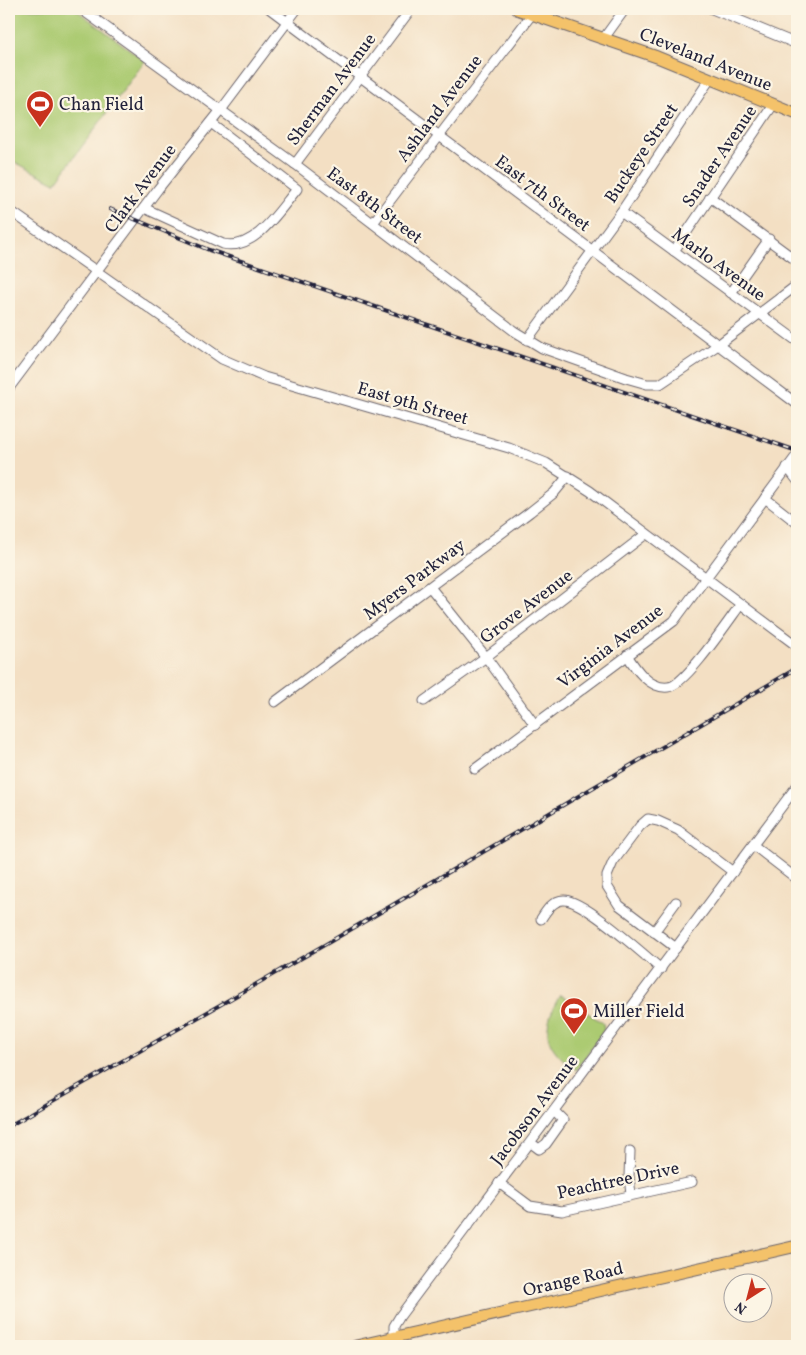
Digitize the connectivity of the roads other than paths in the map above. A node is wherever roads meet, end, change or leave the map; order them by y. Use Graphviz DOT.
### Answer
graph roads {
  1 [pos="81,9"];
  2 [pos="270,9"];
  3 [pos="297,9"];
  4 [pos="411,9"];
  5 [pos="625,9"];
  6 [pos="712,9"];
  7 [pos="525,10"];
  8 [pos="287,22"];
  9 [pos="604,38"];
  10 [pos="797,44"];
  11 [pos="360,77"];
  12 [pos="710,79"];
  13 [pos="773,105"];
  14 [pos="221,110"];
  15 [pos="797,114"];
  16 [pos="211,123"];
  17 [pos="439,136"];
  18 [pos="295,164"];
  19 [pos="710,197"];
  20 [pos="144,208"];
  21 [pos="9,210"];
  22 [pos="621,212"];
  23 [pos="373,223"];
  24 [pos="769,240"];
  25 [pos="593,251"];
  26 [pos="674,251"];
  27 [pos="797,261"];
  28 [pos="98,271"];
  29 [pos="797,285"];
  30 [pos="731,293"];
  31 [pos="759,313"];
  32 [pos="527,340"];
  33 [pos="797,341"];
  34 [pos="718,345"];
  35 [pos="9,388"];
  36 [pos="797,404"];
  37 [pos="793,462"];
  38 [pos="568,476"];
  39 [pos="797,480"];
  40 [pos="765,498"];
  41 [pos="797,523"];
  42 [pos="646,534"];
  43 [pos="705,578"];
  44 [pos="430,587"];
  45 [pos="741,604"];
  46 [pos="797,646"];
  47 [pos="627,655"];
  48 [pos="486,657"];
  49 [pos="424,701"];
  50 [pos="275,702"];
  51 [pos="535,725"];
  52 [pos="475,769"];
  53 [pos="797,786"];
  54 [pos="752,846"];
  55 [pos="733,872"];
  56 [pos="797,879"];
  57 [pos="676,902"];
  58 [pos="541,919"];
  59 [pos="654,932"];
  60 [pos="676,948"];
  61 [pos="661,969"];
  62 [pos="630,1151"];
  63 [pos="692,1182"];
  64 [pos="499,1183"];
  65 [pos="631,1194"];
  66 [pos="797,1246"];
  67 [pos="387,1341"];
  68 [pos="356,1346"];
  1 -- 14 [label="street, East 8th Street"];
  2 -- 8 [label="street, East 7th Street"];
  3 -- 8 [label="street, Clark Avenue"];
  4 -- 11 [label="street, Sherman Avenue"];
  5 -- 9 [label="street"];
  6 -- 10 [label="street"];
  7 -- 9 [label="main road, Cleveland Avenue"];
  7 -- 17 [label="street, Ashland Avenue"];
  8 -- 11 [label="street, East 7th Street"];
  8 -- 14 [label="street, Clark Avenue"];
  9 -- 12 [label="main road, Cleveland Avenue"];
  11 -- 17 [label="street, East 7th Street"];
  11 -- 18 [label="street, Sherman Avenue"];
  12 -- 13 [label="main road, Cleveland Avenue"];
  12 -- 22 [label="street, Buckeye Street"];
  13 -- 15 [label="main road, Cleveland Avenue"];
  13 -- 19 [label="street, Snader Avenue"];
  14 -- 16 [label="street, Clark Avenue"];
  14 -- 18 [label="street, East 8th Street"];
  16 -- 20 [label="street, Clark Avenue"];
  16 -- 20 [label="street"];
  17 -- 23 [label="street, Ashland Avenue"];
  17 -- 25 [label="street, East 7th Street"];
  18 -- 23 [label="street, East 8th Street"];
  19 -- 24 [label="street"];
  19 -- 26 [label="street, Snader Avenue"];
  20 -- 28 [label="street, Clark Avenue"];
  21 -- 28 [label="street, East 9th Street"];
  22 -- 25 [label="street, Buckeye Street"];
  22 -- 26 [label="street, Marlo Avenue"];
  23 -- 32 [label="street, East 8th Street"];
  24 -- 27 [label="street"];
  24 -- 30 [label="street"];
  25 -- 32 [label="street, Buckeye Street"];
  25 -- 34 [label="street, East 7th Street"];
  26 -- 30 [label="street, Marlo Avenue"];
  28 -- 35 [label="street, Clark Avenue"];
  28 -- 38 [label="street, East 9th Street"];
  29 -- 31 [label="street"];
  30 -- 31 [label="street, Marlo Avenue"];
  31 -- 33 [label="street, Marlo Avenue"];
  31 -- 34 [label="street"];
  32 -- 34 [label="street, East 8th Street"];
  34 -- 36 [label="street, East 7th Street"];
  37 -- 39 [label="street"];
  37 -- 40 [label="street, Virginia Avenue"];
  38 -- 42 [label="street, East 9th Street"];
  38 -- 44 [label="street, Myers Parkway"];
  40 -- 41 [label="street"];
  40 -- 43 [label="street, Virginia Avenue"];
  42 -- 43 [label="street, East 9th Street"];
  42 -- 48 [label="street, Grove Avenue"];
  43 -- 45 [label="street, East 9th Street"];
  43 -- 47 [label="street, Virginia Avenue"];
  44 -- 48 [label="street"];
  44 -- 50 [label="street, Myers Parkway"];
  45 -- 46 [label="street, East 9th Street"];
  45 -- 47 [label="street"];
  47 -- 51 [label="street, Virginia Avenue"];
  48 -- 49 [label="street, Grove Avenue"];
  48 -- 51 [label="street"];
  51 -- 52 [label="street, Virginia Avenue"];
  53 -- 54 [label="street, Jacobson Avenue"];
  54 -- 55 [label="street, Jacobson Avenue"];
  54 -- 56 [label="street"];
  55 -- 59 [label="street"];
  55 -- 60 [label="street, Jacobson Avenue"];
  57 -- 59 [label="street"];
  58 -- 61 [label="street"];
  59 -- 60 [label="street"];
  60 -- 61 [label="street, Jacobson Avenue"];
  61 -- 64 [label="street, Jacobson Avenue"];
  62 -- 65 [label="street"];
  63 -- 65 [label="street, Peachtree Drive"];
  64 -- 65 [label="street, Peachtree Drive"];
  64 -- 67 [label="street, Jacobson Avenue"];
  66 -- 67 [label="main road, Orange Road"];
  67 -- 68 [label="main road, Orange Road"];
}
